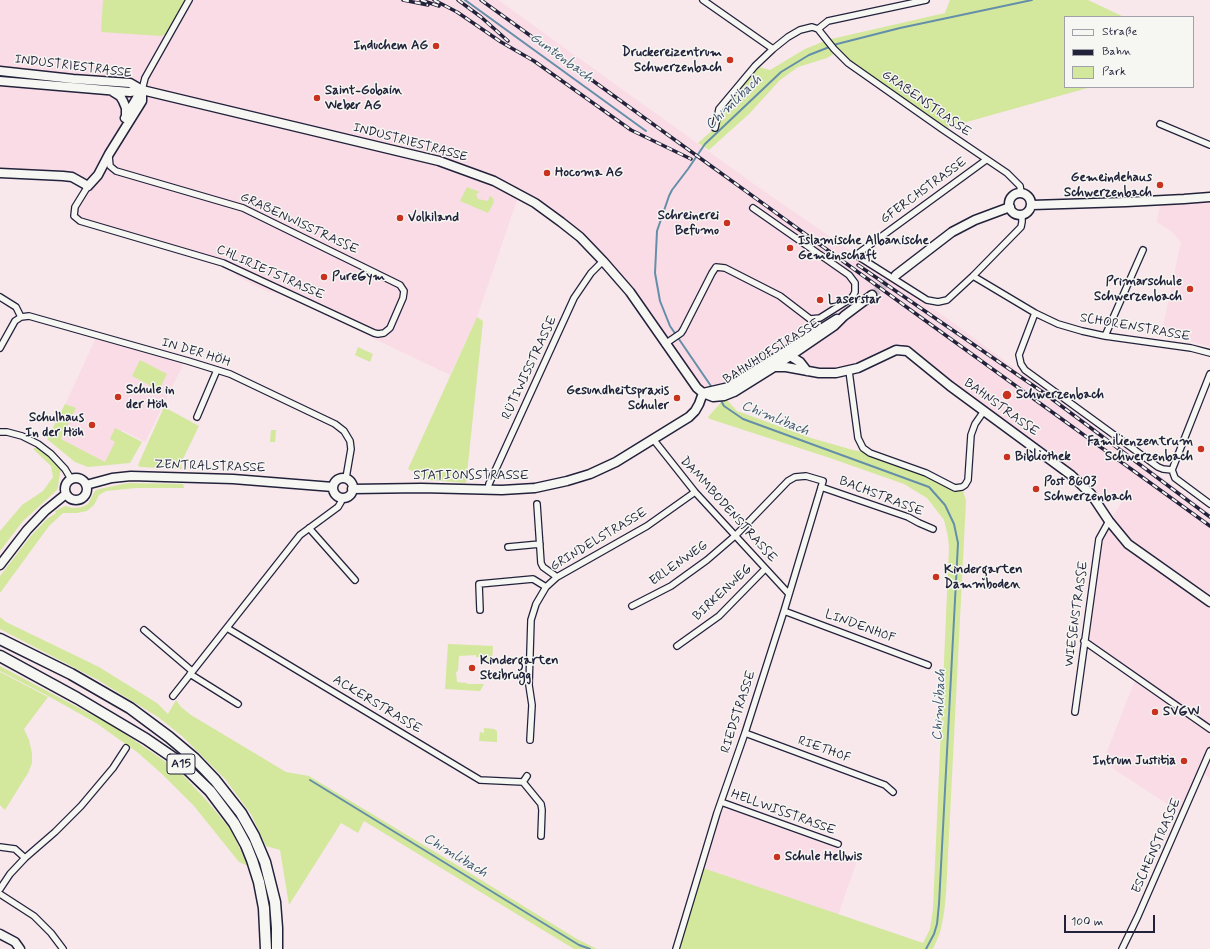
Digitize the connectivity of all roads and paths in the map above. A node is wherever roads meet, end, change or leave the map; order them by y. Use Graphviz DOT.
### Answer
graph roads {
  1 [pos="189,0"];
  2 [pos="703,0"];
  3 [pos="926,0"];
  4 [pos="907,2"];
  5 [pos="818,29"];
  6 [pos="773,49"];
  7 [pos="0,71"];
  8 [pos="0,81"];
  9 [pos="110,90"];
  10 [pos="142,90"];
  11 [pos="126,116"];
  12 [pos="1160,124"];
  13 [pos="715,128"];
  14 [pos="1210,145"];
  15 [pos="109,154"];
  16 [pos="986,160"];
  17 [pos="0,173"];
  18 [pos="88,186"];
  19 [pos="1021,193"];
  20 [pos="1210,197"];
  21 [pos="1032,205"];
  22 [pos="753,208"];
  23 [pos="1010,208"];
  24 [pos="1022,215"];
  25 [pos="1143,250"];
  26 [pos="603,261"];
  27 [pos="896,275"];
  28 [pos="973,276"];
  29 [pos="397,283"];
  30 [pos="872,294"];
  31 [pos="0,297"];
  32 [pos="1035,313"];
  33 [pos="21,316"];
  34 [pos="844,316"];
  35 [pos="1105,336"];
  36 [pos="668,342"];
  37 [pos="806,346"];
  38 [pos="0,348"];
  39 [pos="788,352"];
  40 [pos="1210,353"];
  41 [pos="798,366"];
  42 [pos="774,367"];
  43 [pos="217,370"];
  44 [pos="849,370"];
  45 [pos="1210,374"];
  46 [pos="708,393"];
  47 [pos="721,393"];
  48 [pos="984,411"];
  49 [pos="197,417"];
  50 [pos="0,432"];
  51 [pos="653,439"];
  52 [pos="1172,470"];
  53 [pos="346,478"];
  54 [pos="71,479"];
  55 [pos="822,484"];
  56 [pos="86,485"];
  57 [pos="333,486"];
  58 [pos="352,489"];
  59 [pos="488,490"];
  60 [pos="695,492"];
  61 [pos="66,494"];
  62 [pos="342,497"];
  63 [pos="537,504"];
  64 [pos="1210,504"];
  65 [pos="1109,521"];
  66 [pos="309,528"];
  67 [pos="933,529"];
  68 [pos="736,535"];
  69 [pos="540,544"];
  70 [pos="508,547"];
  71 [pos="0,565"];
  72 [pos="765,569"];
  73 [pos="557,577"];
  74 [pos="355,580"];
  75 [pos="546,587"];
  76 [pos="789,594"];
  77 [pos="1210,602"];
  78 [pos="632,606"];
  79 [pos="480,610"];
  80 [pos="784,611"];
  81 [pos="227,628"];
  82 [pos="144,630"];
  83 [pos="0,639"];
  84 [pos="1084,641"];
  85 [pos="677,646"];
  86 [pos="0,656"];
  87 [pos="928,664"];
  88 [pos="191,672"];
  89 [pos="173,696"];
  90 [pos="238,704"];
  91 [pos="1075,712"];
  92 [pos="1210,730"];
  93 [pos="745,733"];
  94 [pos="530,740"];
  95 [pos="126,748"];
  96 [pos="1210,751"];
  97 [pos="527,776"];
  98 [pos="523,782"];
  99 [pos="893,792"];
  100 [pos="721,802"];
  101 [pos="541,836"];
  102 [pos="838,844"];
  103 [pos="0,847"];
  104 [pos="25,858"];
  105 [pos="0,889"];
  106 [pos="0,894"];
  107 [pos="0,934"];
  108 [pos="0,940"];
  109 [pos="19,949"];
  110 [pos="63,949"];
  111 [pos="266,949"];
  112 [pos="277,949"];
  113 [pos="676,949"];
  114 [pos="1122,949"];
  1 -- 10 [label="street"];
  2 -- 6 [label="street"];
  3 -- 4 [label="street"];
  4 -- 5 [label="street"];
  5 -- 6 [label="street"];
  5 -- 16 [label="street, GRABENSTRASSE"];
  6 -- 13 [label="street"];
  7 -- 10 [label="main road, INDUSTRIESTRASSE"];
  8 -- 9 [label="main road, INDUSTRIESTRASSE"];
  9 -- 10 [label="main road, INDUSTRIESTRASSE"];
  9 -- 11 [label="main road"];
  10 -- 11 [label="main road, CHLIRIETSTRASSE"];
  10 -- 15 [label="main road, CHLIRIETSTRASSE"];
  10 -- 26 [label="main road, INDUSTRIESTRASSE"];
  11 -- 18 [label="main road, CHLIRIETSTRASSE"];
  12 -- 14 [label="street"];
  15 -- 18 [label="main road, CHLIRIETSTRASSE"];
  15 -- 29 [label="street, GRABENWISSTRASSE"];
  16 -- 19 [label="street, GRABENSTRASSE"];
  16 -- 28 [label="street, GFERCHSTRASSE"];
  17 -- 18 [label="main road"];
  18 -- 29 [label="street, CHLIRIETSTRASSE"];
  19 -- 21 [label="main road"];
  19 -- 23 [label="main road"];
  20 -- 21 [label="main road"];
  21 -- 24 [label="main road"];
  22 -- 36 [label="street"];
  23 -- 24 [label="main road"];
  23 -- 27 [label="main road"];
  24 -- 28 [label="street"];
  25 -- 35 [label="street"];
  26 -- 36 [label="main road, INDUSTRIESTRASSE"];
  26 -- 59 [label="street, RÜTIWISSTRASSE"];
  28 -- 32 [label="street, SCHORENSTRASSE"];
  30 -- 34 [label="main road, BAHNHOFSTRASSE"];
  31 -- 33 [label="street"];
  32 -- 35 [label="street, SCHORENSTRASSE"];
  32 -- 52 [label="street"];
  33 -- 38 [label="street"];
  33 -- 43 [label="street, IN DER HÖH"];
  34 -- 37 [label="main road, BAHNHOFSTRASSE"];
  34 -- 39 [label="main road, BAHNHOFSTRASSE"];
  35 -- 40 [label="street, SCHORENSTRASSE"];
  36 -- 46 [label="main road, INDUSTRIESTRASSE"];
  37 -- 39 [label="main road, BAHNHOFSTRASSE"];
  37 -- 41 [label="main road"];
  39 -- 41 [label="main road"];
  39 -- 42 [label="main road, BAHNHOFSTRASSE"];
  39 -- 47 [label="main road, BAHNHOFSTRASSE"];
  41 -- 42 [label="main road, BAHNSTRASSE"];
  41 -- 44 [label="main road, BAHNSTRASSE"];
  42 -- 47 [label="main road, BAHNHOFSTRASSE"];
  43 -- 49 [label="street"];
  43 -- 53 [label="street, IN DER HÖH"];
  44 -- 48 [label="main road, BAHNSTRASSE"];
  44 -- 48 [label="street"];
  45 -- 52 [label="street"];
  46 -- 47 [label="main road, BAHNHOFSTRASSE"];
  46 -- 51 [label="main road, STATIONSSTRASSE"];
  48 -- 65 [label="main road, BAHNSTRASSE"];
  50 -- 54 [label="street"];
  51 -- 59 [label="main road, STATIONSSTRASSE"];
  51 -- 60 [label="street, DAMMBODENSTRASSE"];
  52 -- 64 [label="street"];
  53 -- 57 [label="main road"];
  53 -- 58 [label="main road"];
  54 -- 56 [label="main road"];
  54 -- 61 [label="main road"];
  55 -- 67 [label="street, BACHSTRASSE"];
  55 -- 68 [label="street, BACHSTRASSE"];
  55 -- 76 [label="street, RIEDSTRASSE"];
  56 -- 57 [label="main road, ZENTRALSTRASSE"];
  56 -- 61 [label="main road"];
  57 -- 62 [label="main road"];
  58 -- 59 [label="main road, STATIONSSTRASSE"];
  58 -- 62 [label="main road"];
  60 -- 68 [label="street, DAMMBODENSTRASSE"];
  60 -- 73 [label="street, GRINDELSTRASSE"];
  61 -- 71 [label="main road"];
  62 -- 66 [label="street"];
  63 -- 69 [label="street"];
  65 -- 77 [label="main road, BAHNSTRASSE"];
  65 -- 84 [label="street, WIESENSTRASSE"];
  66 -- 74 [label="street"];
  66 -- 81 [label="street"];
  68 -- 72 [label="street, DAMMBODENSTRASSE"];
  68 -- 78 [label="street, ERLENWEG"];
  69 -- 70 [label="street"];
  69 -- 73 [label="street"];
  72 -- 76 [label="street, DAMMBODENSTRASSE"];
  72 -- 85 [label="street, BIRKENWEG"];
  73 -- 75 [label="street, GRINDELSTRASSE"];
  75 -- 79 [label="street"];
  75 -- 94 [label="street, GRINDELSTRASSE"];
  76 -- 80 [label="street, RIEDSTRASSE"];
  80 -- 87 [label="street, LINDENHOF"];
  80 -- 93 [label="street, RIEDSTRASSE"];
  81 -- 88 [label="street"];
  81 -- 98 [label="street, ACKERSTRASSE"];
  82 -- 88 [label="street"];
  83 -- 112 [label="highway, A15"];
  84 -- 91 [label="street, WIESENSTRASSE"];
  84 -- 92 [label="street"];
  86 -- 111 [label="highway, A15"];
  88 -- 89 [label="street"];
  88 -- 90 [label="street"];
  93 -- 99 [label="street, RIETHOF"];
  93 -- 100 [label="street, RIEDSTRASSE"];
  95 -- 104 [label="street"];
  96 -- 114 [label="street, ESCHENSTRASSE"];
  97 -- 98 [label="street"];
  98 -- 101 [label="street"];
  100 -- 102 [label="street, HELLWISSTRASSE"];
  100 -- 113 [label="street, RIEDSTRASSE"];
  103 -- 104 [label="street"];
  104 -- 105 [label="street"];
  106 -- 110 [label="street"];
  107 -- 109 [label="main road"];
  108 -- 109 [label="main road"];
}
